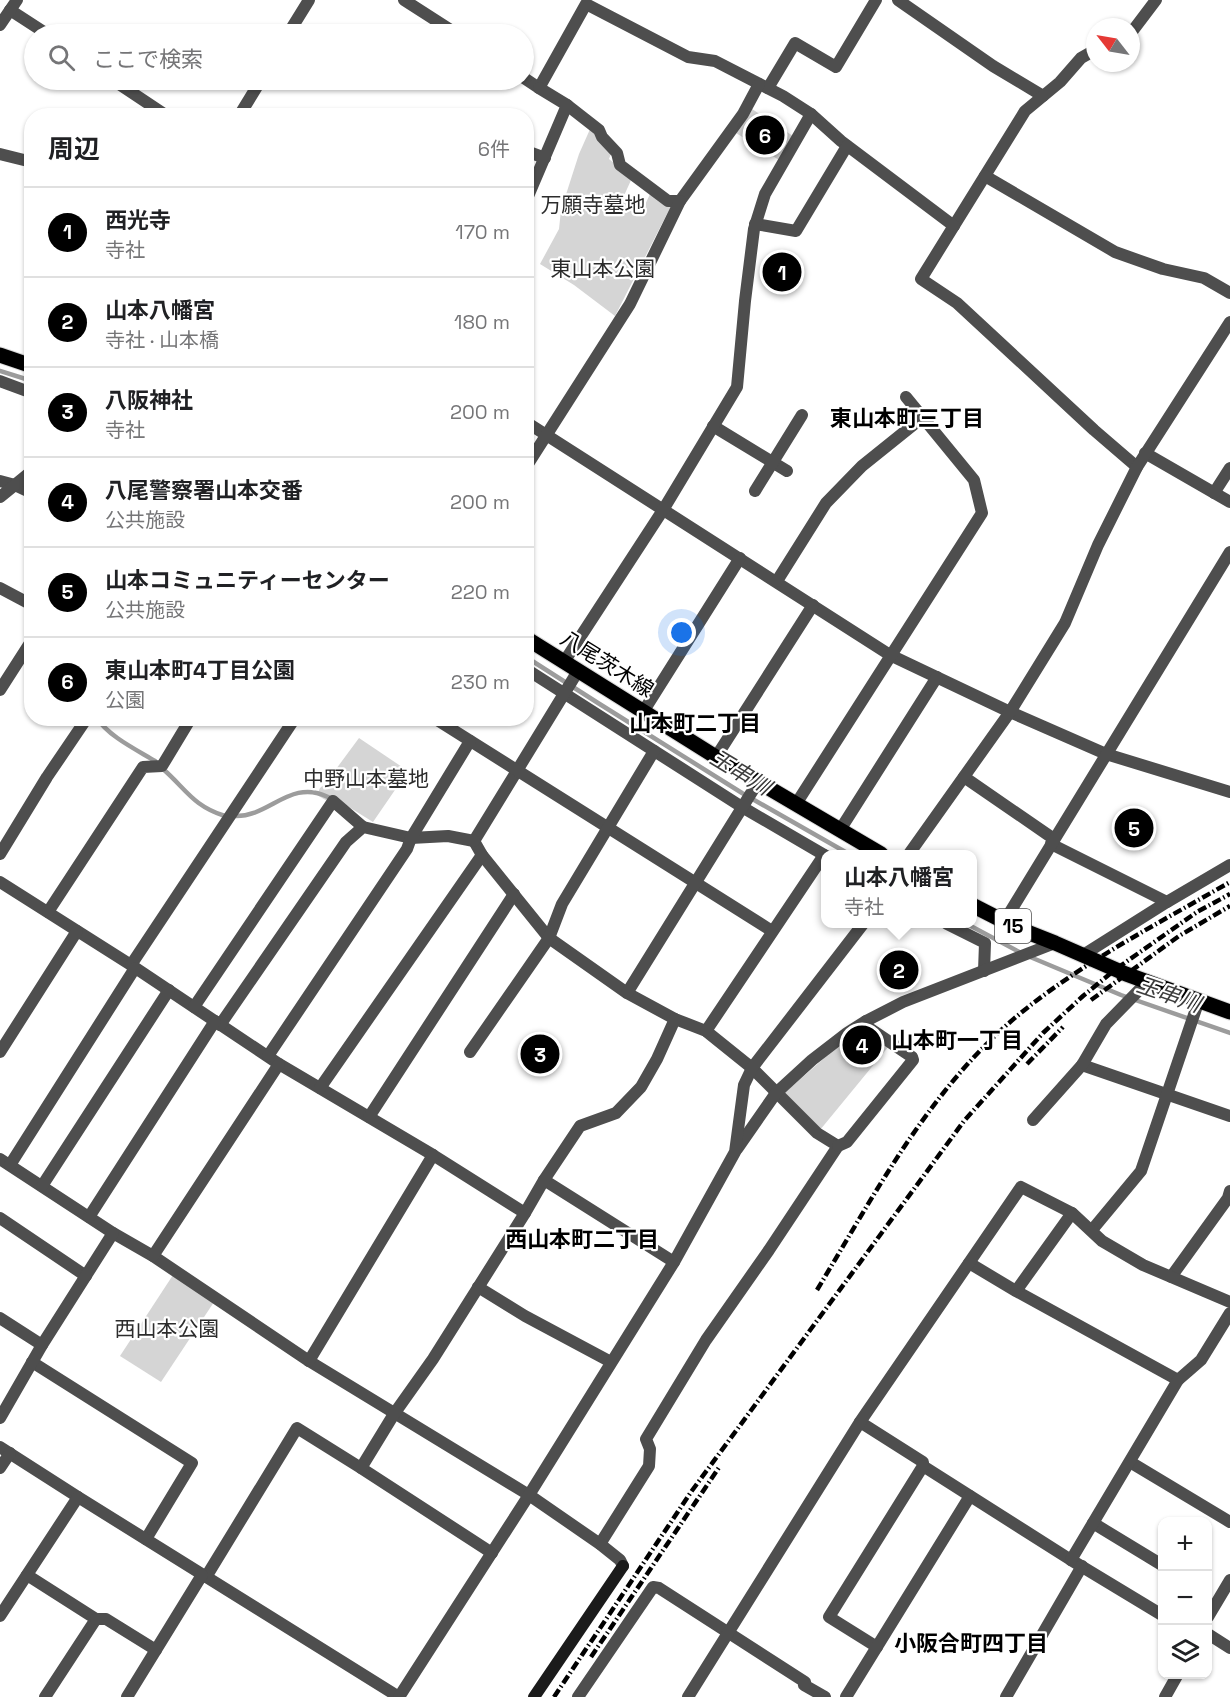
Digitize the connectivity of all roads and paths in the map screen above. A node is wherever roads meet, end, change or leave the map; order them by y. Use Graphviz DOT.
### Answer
graph roads {
  1 [pos="309,0"];
  2 [pos="404,0"];
  3 [pos="876,0"];
  4 [pos="898,0"];
  5 [pos="1156,0"];
  6 [pos="13,5"];
  7 [pos="1140,21"];
  8 [pos="35,24"];
  9 [pos="294,24"];
  10 [pos="441,24"];
  11 [pos="0,25"];
  12 [pos="1086,55"];
  13 [pos="534,85"];
  14 [pos="764,86"];
  15 [pos="539,88"];
  16 [pos="128,90"];
  17 [pos="255,90"];
  18 [pos="1043,96"];
  19 [pos="567,105"];
  20 [pos="154,108"];
  21 [pos="244,108"];
  22 [pos="811,114"];
  23 [pos="847,146"];
  24 [pos="0,154"];
  25 [pos="534,154"];
  26 [pos="545,158"];
  27 [pos="24,160"];
  28 [pos="985,176"];
  29 [pos="534,183"];
  30 [pos="680,201"];
  31 [pos="755,224"];
  32 [pos="954,226"];
  33 [pos="1230,293"];
  34 [pos="1230,322"];
  35 [pos="0,355"];
  36 [pos="24,363"];
  37 [pos="0,381"];
  38 [pos="24,390"];
  39 [pos="906,397"];
  40 [pos="802,415"];
  41 [pos="923,417"];
  42 [pos="713,426"];
  43 [pos="534,427"];
  44 [pos="547,435"];
  45 [pos="1145,453"];
  46 [pos="534,455"];
  47 [pos="773,462"];
  48 [pos="1137,467"];
  49 [pos="1230,468"];
  50 [pos="787,471"];
  51 [pos="24,478"];
  52 [pos="0,481"];
  53 [pos="15,485"];
  54 [pos="24,489"];
  55 [pos="755,491"];
  56 [pos="1214,493"];
  57 [pos="0,497"];
  58 [pos="1230,502"];
  59 [pos="663,510"];
  60 [pos="1230,552"];
  61 [pos="740,558"];
  62 [pos="777,581"];
  63 [pos="0,588"];
  64 [pos="24,601"];
  65 [pos="813,606"];
  66 [pos="534,643"];
  67 [pos="24,652"];
  68 [pos="890,655"];
  69 [pos="564,662"];
  70 [pos="534,672"];
  71 [pos="937,677"];
  72 [pos="571,684"];
  73 [pos="0,690"];
  74 [pos="643,712"];
  75 [pos="1010,712"];
  76 [pos="82,726"];
  77 [pos="186,726"];
  78 [pos="290,726"];
  79 [pos="447,726"];
  80 [pos="470,741"];
  81 [pos="654,751"];
  82 [pos="1106,754"];
  83 [pos="716,757"];
  84 [pos="517,770"];
  85 [pos="964,777"];
  86 [pos="755,787"];
  87 [pos="1230,792"];
  88 [pos="796,804"];
  89 [pos="744,805"];
  90 [pos="363,827"];
  91 [pos="607,828"];
  92 [pos="840,830"];
  93 [pos="411,838"];
  94 [pos="474,841"];
  95 [pos="1053,841"];
  96 [pos="873,850"];
  97 [pos="913,850"];
  98 [pos="0,854"];
  99 [pos="821,854"];
  100 [pos="482,855"];
  101 [pos="821,860"];
  102 [pos="1230,865"];
  103 [pos="0,882"];
  104 [pos="695,884"];
  105 [pos="514,894"];
  106 [pos="1167,902"];
  107 [pos="977,908"];
  108 [pos="48,912"];
  109 [pos="1004,922"];
  110 [pos="860,928"];
  111 [pos="955,928"];
  112 [pos="77,931"];
  113 [pos="772,931"];
  114 [pos="549,938"];
  115 [pos="1055,943"];
  116 [pos="1083,955"];
  117 [pos="133,967"];
  118 [pos="984,971"];
  119 [pos="1147,982"];
  120 [pos="169,990"];
  121 [pos="627,993"];
  122 [pos="1199,1000"];
  123 [pos="194,1007"];
  124 [pos="1230,1012"];
  125 [pos="675,1019"];
  126 [pos="866,1021"];
  127 [pos="218,1023"];
  128 [pos="706,1031"];
  129 [pos="0,1052"];
  130 [pos="470,1052"];
  131 [pos="268,1056"];
  132 [pos="279,1064"];
  133 [pos="1082,1065"];
  134 [pos="752,1068"];
  135 [pos="320,1088"];
  136 [pos="776,1093"];
  137 [pos="1167,1095"];
  138 [pos="1230,1116"];
  139 [pos="369,1117"];
  140 [pos="1033,1120"];
  141 [pos="837,1146"];
  142 [pos="735,1152"];
  143 [pos="433,1155"];
  144 [pos="5,1162"];
  145 [pos="544,1180"];
  146 [pos="42,1186"];
  147 [pos="1230,1191"];
  148 [pos="525,1213"];
  149 [pos="1072,1213"];
  150 [pos="89,1217"];
  151 [pos="0,1218"];
  152 [pos="1092,1230"];
  153 [pos="113,1233"];
  154 [pos="153,1256"];
  155 [pos="674,1262"];
  156 [pos="969,1263"];
  157 [pos="86,1276"];
  158 [pos="1171,1277"];
  159 [pos="478,1287"];
  160 [pos="1016,1292"];
  161 [pos="1230,1302"];
  162 [pos="1230,1312"];
  163 [pos="0,1318"];
  164 [pos="42,1345"];
  165 [pos="309,1361"];
  166 [pos="32,1362"];
  167 [pos="611,1362"];
  168 [pos="1178,1380"];
  169 [pos="394,1414"];
  170 [pos="0,1418"];
  171 [pos="860,1422"];
  172 [pos="5,1450"];
  173 [pos="1130,1462"];
  174 [pos="923,1466"];
  175 [pos="0,1468"];
  176 [pos="361,1468"];
  177 [pos="529,1495"];
  178 [pos="970,1496"];
  179 [pos="78,1497"];
  180 [pos="1230,1522"];
  181 [pos="1093,1523"];
  182 [pos="146,1539"];
  183 [pos="600,1544"];
  184 [pos="492,1553"];
  185 [pos="1077,1563"];
  186 [pos="1158,1563"];
  187 [pos="27,1575"];
  188 [pos="204,1576"];
  189 [pos="1230,1580"];
  190 [pos="1212,1594"];
  191 [pos="1219,1598"];
  192 [pos="1212,1610"];
  193 [pos="1158,1613"];
  194 [pos="0,1617"];
  195 [pos="96,1619"];
  196 [pos="729,1633"];
  197 [pos="1212,1637"];
  198 [pos="877,1647"];
  199 [pos="1230,1648"];
  200 [pos="156,1650"];
  201 [pos="1175,1679"];
  202 [pos="45,1697"];
  203 [pos="127,1697"];
  204 [pos="399,1697"];
  205 [pos="534,1697"];
  206 [pos="578,1697"];
  207 [pos="688,1697"];
  208 [pos="825,1697"];
  209 [pos="846,1697"];
  210 [pos="1006,1697"];
  211 [pos="1165,1697"];
  1 -- 9 [label="street"];
  2 -- 10 [label="street"];
  3 -- 14 [label="street"];
  4 -- 18 [label="street"];
  5 -- 7 [label="street"];
  6 -- 8 [label="street"];
  6 -- 11 [label="street"];
  12 -- 18 [label="street"];
  13 -- 15 [label="street"];
  14 -- 15 [label="street"];
  14 -- 22 [label="street"];
  14 -- 30 [label="street"];
  15 -- 19 [label="street"];
  16 -- 20 [label="street"];
  17 -- 21 [label="street"];
  18 -- 28 [label="street"];
  19 -- 26 [label="street"];
  19 -- 30 [label="street"];
  22 -- 23 [label="street"];
  22 -- 31 [label="street"];
  23 -- 31 [label="street"];
  23 -- 32 [label="street"];
  24 -- 27 [label="street"];
  25 -- 26 [label="street"];
  26 -- 29 [label="street"];
  28 -- 32 [label="street"];
  28 -- 33 [label="street"];
  30 -- 44 [label="street"];
  31 -- 42 [label="street"];
  32 -- 48 [label="street"];
  34 -- 45 [label="street"];
  35 -- 36 [label="main road"];
  37 -- 38 [label="street"];
  39 -- 41 [label="street"];
  40 -- 47 [label="street"];
  41 -- 62 [label="street"];
  41 -- 68 [label="street"];
  42 -- 47 [label="street"];
  42 -- 59 [label="street"];
  43 -- 44 [label="street"];
  44 -- 46 [label="street"];
  44 -- 59 [label="street"];
  45 -- 48 [label="street"];
  45 -- 56 [label="street"];
  47 -- 50 [label="street"];
  47 -- 55 [label="street"];
  48 -- 75 [label="street"];
  49 -- 56 [label="street"];
  51 -- 53 [label="street"];
  52 -- 53 [label="street"];
  53 -- 54 [label="street"];
  53 -- 57 [label="street"];
  56 -- 58 [label="street"];
  59 -- 61 [label="street"];
  59 -- 69 [label="street"];
  60 -- 82 [label="street"];
  61 -- 62 [label="street"];
  61 -- 74 [label="street"];
  62 -- 65 [label="street"];
  63 -- 64 [label="street"];
  65 -- 68 [label="street"];
  65 -- 83 [label="street"];
  66 -- 69 [label="main road, 八尾茨木線"];
  67 -- 73 [label="street"];
  68 -- 71 [label="street"];
  68 -- 88 [label="street"];
  69 -- 72 [label="main road, 八尾茨木線"];
  70 -- 72 [label="street"];
  71 -- 75 [label="street"];
  71 -- 92 [label="street"];
  72 -- 74 [label="main road, 八尾茨木線"];
  72 -- 81 [label="street"];
  72 -- 84 [label="street"];
  74 -- 83 [label="main road, 八尾茨木線"];
  75 -- 82 [label="street"];
  75 -- 85 [label="street"];
  76 -- 98 [label="street"];
  77 -- 108 [label="street"];
  78 -- 117 [label="street"];
  79 -- 80 [label="street"];
  80 -- 84 [label="street"];
  80 -- 93 [label="street"];
  81 -- 89 [label="street"];
  81 -- 91 [label="street"];
  82 -- 87 [label="street"];
  82 -- 95 [label="street"];
  83 -- 86 [label="main road, 八尾茨木線"];
  84 -- 91 [label="street"];
  84 -- 94 [label="street"];
  85 -- 95 [label="street"];
  85 -- 97 [label="street"];
  86 -- 88 [label="main road, 八尾茨木線"];
  86 -- 89 [label="street"];
  88 -- 92 [label="main road, 八尾茨木線"];
  89 -- 99 [label="street"];
  89 -- 104 [label="street"];
  90 -- 93 [label="street"];
  90 -- 123 [label="street"];
  90 -- 127 [label="street"];
  91 -- 104 [label="street"];
  91 -- 114 [label="street"];
  92 -- 96 [label="main road, 八尾茨木線"];
  93 -- 94 [label="street"];
  93 -- 131 [label="street"];
  94 -- 100 [label="street"];
  95 -- 106 [label="street"];
  95 -- 109 [label="street"];
  100 -- 105 [label="street"];
  100 -- 135 [label="street"];
  101 -- 113 [label="street"];
  102 -- 106 [label="street"];
  103 -- 108 [label="street"];
  104 -- 113 [label="street"];
  104 -- 121 [label="street"];
  105 -- 114 [label="street"];
  105 -- 139 [label="street"];
  106 -- 116 [label="street"];
  107 -- 109 [label="main road, 15"];
  108 -- 112 [label="street"];
  109 -- 115 [label="main road, 15"];
  110 -- 134 [label="street"];
  111 -- 118 [label="street"];
  112 -- 117 [label="street"];
  112 -- 129 [label="street"];
  113 -- 128 [label="street"];
  114 -- 121 [label="street"];
  114 -- 130 [label="street"];
  115 -- 116 [label="main road, 15"];
  115 -- 118 [label="street"];
  116 -- 119 [label="main road, 15"];
  117 -- 120 [label="street"];
  117 -- 144 [label="street"];
  118 -- 126 [label="street"];
  119 -- 122 [label="main road, 15"];
  119 -- 133 [label="street"];
  120 -- 123 [label="street"];
  120 -- 146 [label="street"];
  121 -- 125 [label="street"];
  122 -- 124 [label="main road, 15"];
  122 -- 137 [label="street"];
  123 -- 127 [label="street"];
  125 -- 128 [label="street"];
  125 -- 145 [label="street"];
  126 -- 136 [label="street"];
  126 -- 141 [label="street"];
  127 -- 131 [label="street"];
  127 -- 150 [label="street"];
  128 -- 134 [label="street"];
  131 -- 132 [label="street"];
  132 -- 135 [label="street"];
  132 -- 154 [label="street"];
  133 -- 137 [label="street"];
  133 -- 140 [label="street"];
  134 -- 136 [label="street"];
  134 -- 142 [label="street"];
  135 -- 139 [label="street"];
  136 -- 141 [label="street"];
  136 -- 142 [label="street"];
  137 -- 138 [label="street"];
  137 -- 152 [label="street"];
  139 -- 143 [label="street"];
  141 -- 183 [label="street"];
  142 -- 155 [label="street"];
  143 -- 148 [label="street"];
  143 -- 165 [label="street"];
  144 -- 146 [label="street"];
  145 -- 148 [label="street"];
  145 -- 155 [label="street"];
  146 -- 150 [label="street"];
  147 -- 158 [label="street"];
  148 -- 159 [label="street"];
  149 -- 152 [label="street"];
  149 -- 156 [label="street"];
  149 -- 160 [label="street"];
  150 -- 153 [label="street"];
  151 -- 157 [label="street"];
  152 -- 158 [label="street"];
  153 -- 154 [label="street"];
  153 -- 157 [label="street"];
  154 -- 165 [label="street"];
  155 -- 167 [label="street"];
  156 -- 160 [label="street"];
  156 -- 171 [label="street"];
  157 -- 164 [label="street"];
  158 -- 161 [label="street"];
  159 -- 167 [label="street"];
  159 -- 169 [label="street"];
  160 -- 168 [label="street"];
  162 -- 168 [label="street"];
  163 -- 164 [label="street"];
  164 -- 166 [label="street"];
  165 -- 169 [label="street"];
  166 -- 170 [label="street"];
  166 -- 182 [label="street"];
  167 -- 177 [label="street"];
  168 -- 173 [label="street"];
  169 -- 176 [label="street"];
  169 -- 177 [label="street"];
  171 -- 174 [label="street"];
  171 -- 196 [label="street"];
  172 -- 175 [label="street"];
  172 -- 179 [label="street"];
  173 -- 180 [label="street"];
  173 -- 181 [label="street"];
  174 -- 178 [label="street"];
  174 -- 198 [label="street"];
  176 -- 184 [label="street"];
  176 -- 188 [label="street"];
  177 -- 183 [label="street"];
  177 -- 184 [label="street"];
  178 -- 185 [label="street"];
  178 -- 198 [label="street"];
  179 -- 182 [label="street"];
  179 -- 187 [label="street"];
  181 -- 185 [label="street"];
  181 -- 186 [label="street"];
  182 -- 188 [label="street"];
  183 -- 205 [label="street"];
  184 -- 204 [label="street"];
  185 -- 193 [label="street"];
  185 -- 210 [label="street"];
  187 -- 194 [label="street"];
  187 -- 195 [label="street"];
  188 -- 200 [label="street"];
  188 -- 204 [label="street"];
  189 -- 191 [label="street"];
  190 -- 191 [label="street"];
  191 -- 192 [label="street"];
  195 -- 200 [label="street"];
  195 -- 202 [label="street"];
  196 -- 206 [label="street"];
  196 -- 207 [label="street"];
  196 -- 208 [label="street"];
  197 -- 199 [label="street"];
  198 -- 209 [label="street"];
  200 -- 203 [label="street"];
  201 -- 211 [label="street"];
}
